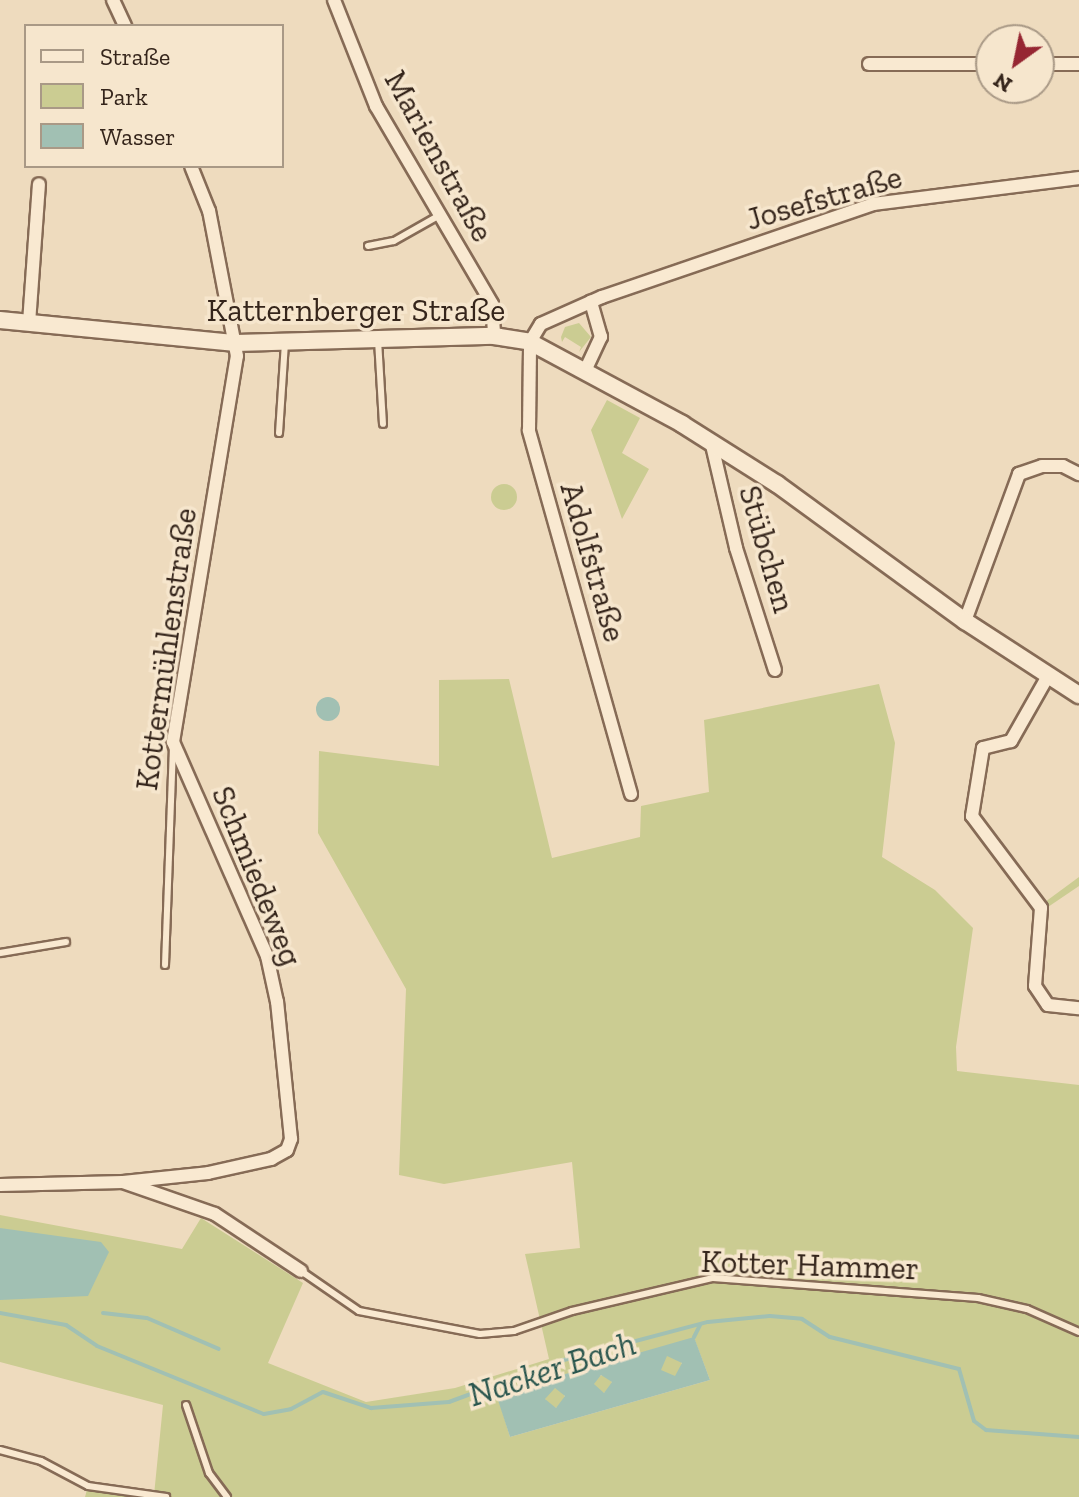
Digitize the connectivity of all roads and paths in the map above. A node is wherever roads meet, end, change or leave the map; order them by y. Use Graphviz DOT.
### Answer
graph roads {
  1 [pos="113,0"];
  2 [pos="334,0"];
  3 [pos="124,24"];
  4 [pos="869,64"];
  5 [pos="975,64"];
  6 [pos="1055,64"];
  7 [pos="1079,64"];
  8 [pos="192,168"];
  9 [pos="1079,178"];
  10 [pos="39,184"];
  11 [pos="440,215"];
  12 [pos="368,246"];
  13 [pos="591,301"];
  14 [pos="0,320"];
  15 [pos="29,323"];
  16 [pos="494,336"];
  17 [pos="378,340"];
  18 [pos="285,342"];
  19 [pos="530,342"];
  20 [pos="236,343"];
  21 [pos="585,371"];
  22 [pos="383,424"];
  23 [pos="279,433"];
  24 [pos="711,441"];
  25 [pos="1079,474"];
  26 [pos="965,621"];
  27 [pos="775,670"];
  28 [pos="1048,676"];
  29 [pos="1079,695"];
  30 [pos="173,742"];
  31 [pos="631,794"];
  32 [pos="66,942"];
  33 [pos="0,953"];
  34 [pos="165,965"];
  35 [pos="1079,1008"];
  36 [pos="123,1182"];
  37 [pos="0,1185"];
  38 [pos="301,1271"];
  39 [pos="1079,1332"];
  40 [pos="186,1405"];
  41 [pos="0,1450"];
  42 [pos="166,1497"];
  43 [pos="227,1497"];
  1 -- 3 [label="street"];
  2 -- 11 [label="street, Marienstraße"];
  4 -- 5 [label="street"];
  6 -- 7 [label="street"];
  8 -- 20 [label="street"];
  9 -- 13 [label="street, Josefstraße"];
  10 -- 15 [label="street"];
  11 -- 12 [label="lane"];
  11 -- 16 [label="street, Marienstraße"];
  13 -- 19 [label="street, Josefstraße"];
  13 -- 21 [label="street"];
  14 -- 15 [label="street, Katternberger Straße"];
  15 -- 20 [label="street, Katternberger Straße"];
  16 -- 17 [label="street, Katternberger Straße"];
  16 -- 19 [label="street, Katternberger Straße"];
  17 -- 18 [label="street, Katternberger Straße"];
  17 -- 22 [label="lane"];
  18 -- 20 [label="street, Katternberger Straße"];
  18 -- 23 [label="lane"];
  19 -- 21 [label="street, Katternberger Straße"];
  19 -- 31 [label="street, Adolfstraße"];
  20 -- 30 [label="street, Kottermühlenstraße"];
  21 -- 24 [label="street, Katternberger Straße"];
  24 -- 26 [label="street, Katternberger Straße"];
  24 -- 27 [label="street, Stübchen"];
  25 -- 26 [label="street"];
  26 -- 28 [label="street, Katternberger Straße"];
  28 -- 29 [label="street, Katternberger Straße"];
  28 -- 35 [label="street"];
  30 -- 34 [label="lane, Kottermühlenstraße"];
  30 -- 36 [label="street, Schmiedeweg"];
  32 -- 33 [label="lane"];
  36 -- 37 [label="street"];
  36 -- 38 [label="street"];
  38 -- 39 [label="lane, Kotter Hammer"];
  40 -- 43 [label="lane"];
  41 -- 42 [label="lane"];
}
